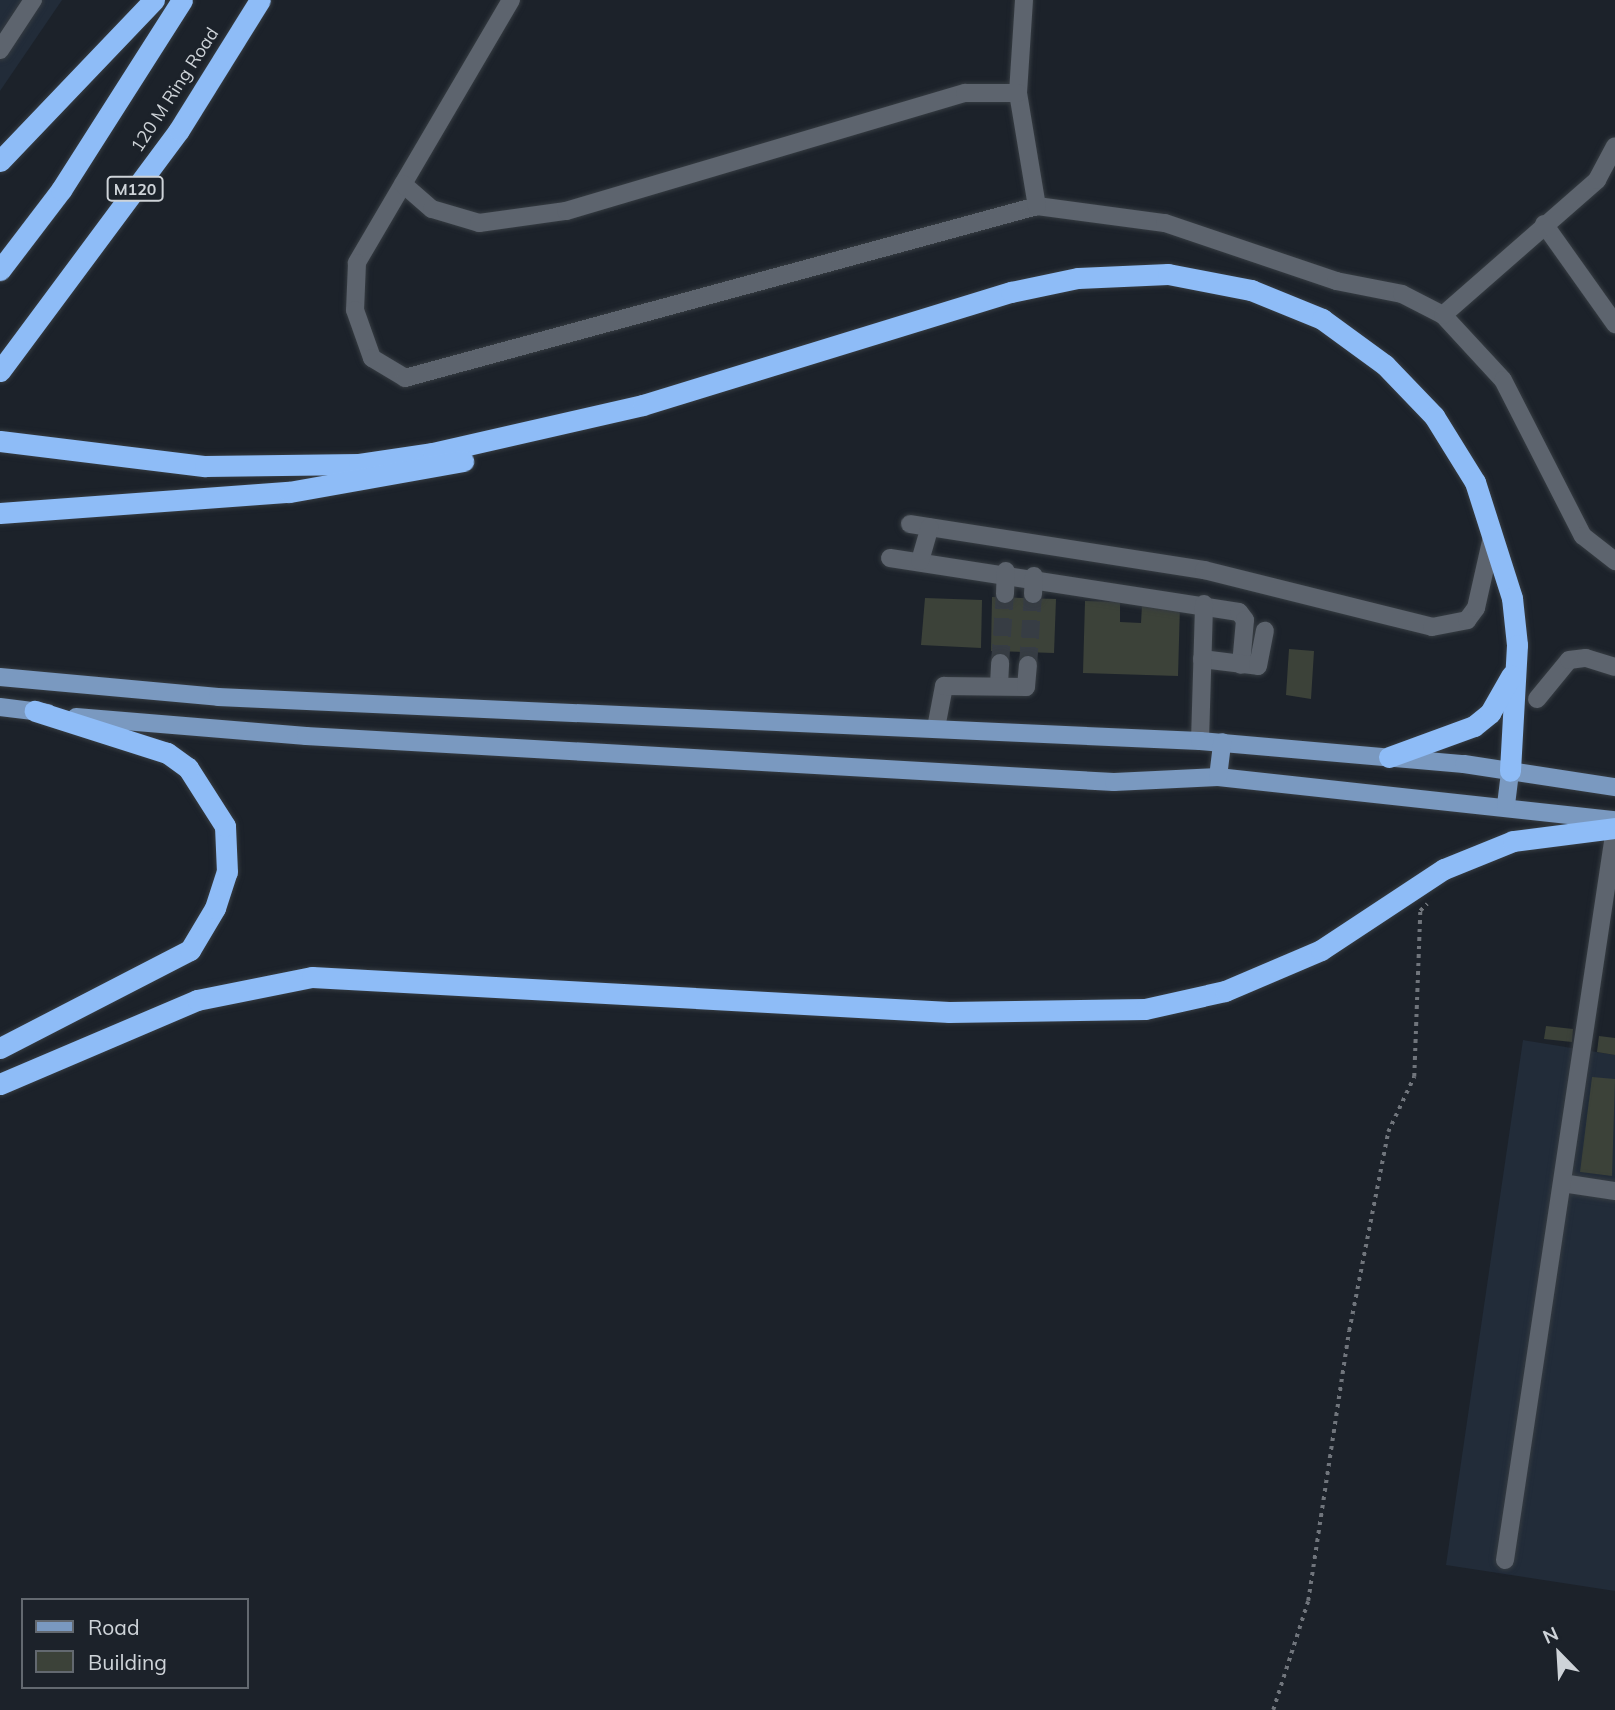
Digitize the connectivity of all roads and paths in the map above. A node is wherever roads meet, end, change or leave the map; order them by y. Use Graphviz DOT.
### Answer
graph roads {
  1 [pos="33,0"];
  2 [pos="154,0"];
  3 [pos="182,0"];
  4 [pos="260,0"];
  5 [pos="511,0"];
  6 [pos="1024,0"];
  7 [pos="0,51"];
  8 [pos="1018,93"];
  9 [pos="1615,146"];
  10 [pos="0,161"];
  11 [pos="403,184"];
  12 [pos="1037,206"];
  13 [pos="1544,224"];
  14 [pos="0,270"];
  15 [pos="1443,315"];
  16 [pos="1615,324"];
  17 [pos="0,371"];
  18 [pos="643,405"];
  19 [pos="0,441"];
  20 [pos="0,513"];
  21 [pos="1493,523"];
  22 [pos="910,524"];
  23 [pos="930,527"];
  24 [pos="890,558"];
  25 [pos="920,561"];
  26 [pos="1615,561"];
  27 [pos="1006,571"];
  28 [pos="1005,594"];
  29 [pos="1203,604"];
  30 [pos="1265,631"];
  31 [pos="1202,659"];
  32 [pos="1000,663"];
  33 [pos="1516,664"];
  34 [pos="1028,665"];
  35 [pos="1241,665"];
  36 [pos="1615,667"];
  37 [pos="0,677"];
  38 [pos="999,685"];
  39 [pos="1537,699"];
  40 [pos="0,707"];
  41 [pos="35,711"];
  42 [pos="936,728"];
  43 [pos="1200,741"];
  44 [pos="1222,742"];
  45 [pos="1389,757"];
  46 [pos="1510,771"];
  47 [pos="1218,777"];
  48 [pos="1615,786"];
  49 [pos="1506,805"];
  50 [pos="1615,820"];
  51 [pos="1615,828"];
  52 [pos="1435,897"];
  53 [pos="1609,900"];
  54 [pos="0,1048"];
  55 [pos="0,1084"];
  56 [pos="1562,1183"];
  57 [pos="1615,1191"];
  58 [pos="1505,1560"];
  59 [pos="1273,1710"];
  1 -- 7 [label="street"];
  2 -- 10 [label="highway"];
  3 -- 14 [label="highway"];
  4 -- 17 [label="highway, 120 M Ring Road / M120"];
  5 -- 11 [label="street"];
  6 -- 8 [label="street"];
  8 -- 11 [label="street"];
  8 -- 12 [label="street"];
  9 -- 13 [label="street"];
  11 -- 12 [label="street"];
  12 -- 15 [label="street"];
  13 -- 15 [label="street"];
  13 -- 16 [label="street"];
  15 -- 26 [label="street"];
  18 -- 19 [label="highway"];
  18 -- 20 [label="highway"];
  18 -- 21 [label="highway"];
  21 -- 23 [label="street"];
  21 -- 33 [label="highway"];
  22 -- 23 [label="street"];
  23 -- 25 [label="street"];
  24 -- 25 [label="street"];
  25 -- 27 [label="street"];
  27 -- 28 [label="street"];
  27 -- 29 [label="street"];
  29 -- 31 [label="street"];
  29 -- 35 [label="street"];
  30 -- 35 [label="street"];
  31 -- 35 [label="street"];
  31 -- 43 [label="street"];
  32 -- 38 [label="street"];
  33 -- 45 [label="highway"];
  33 -- 46 [label="highway"];
  34 -- 38 [label="street"];
  36 -- 39 [label="street"];
  37 -- 42 [label="main road"];
  38 -- 42 [label="street"];
  40 -- 41 [label="main road"];
  41 -- 47 [label="main road"];
  41 -- 54 [label="highway"];
  42 -- 43 [label="main road"];
  43 -- 44 [label="main road"];
  44 -- 45 [label="main road"];
  44 -- 47 [label="main road"];
  45 -- 46 [label="main road"];
  46 -- 48 [label="main road"];
  46 -- 49 [label="main road"];
  47 -- 49 [label="main road"];
  49 -- 50 [label="main road"];
  51 -- 53 [label="street"];
  51 -- 55 [label="highway"];
  52 -- 59 [label="path"];
  53 -- 56 [label="street"];
  56 -- 57 [label="street"];
  56 -- 58 [label="street"];
}
